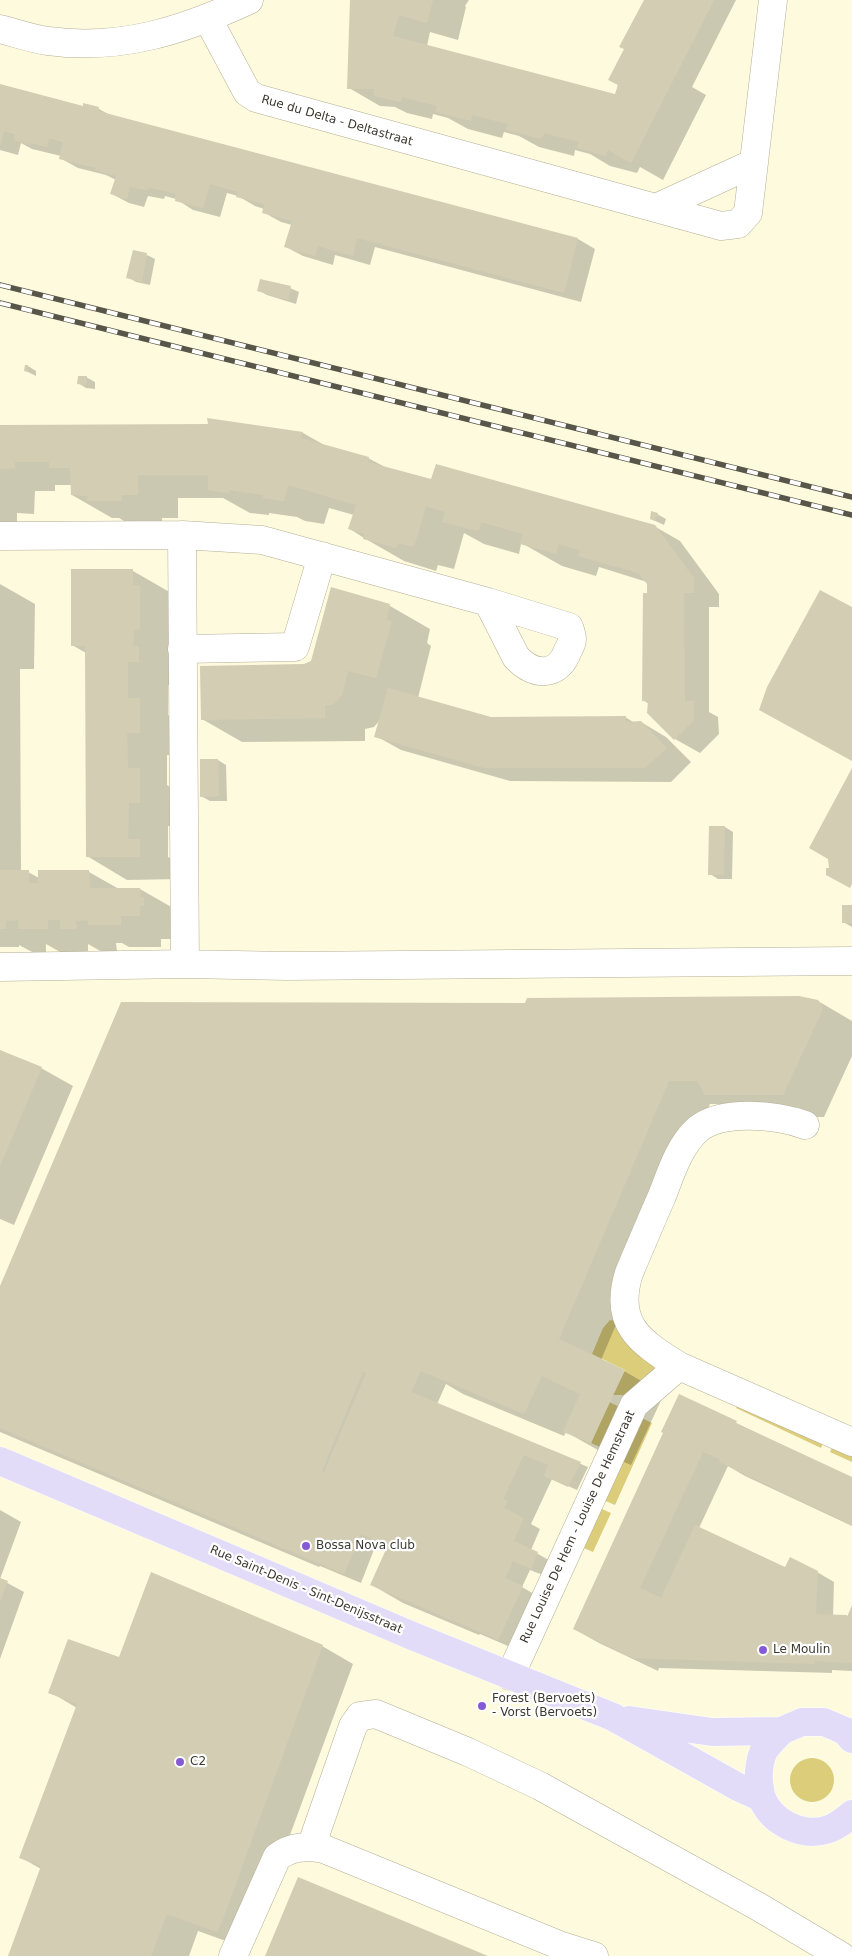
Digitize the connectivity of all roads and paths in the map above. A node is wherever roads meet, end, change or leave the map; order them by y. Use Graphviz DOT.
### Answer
graph roads {
  1 [pos="249,0"];
  2 [pos="773,0"];
  3 [pos="208,19"];
  4 [pos="0,29"];
  5 [pos="754,163"];
  6 [pos="656,208"];
  7 [pos="182,534"];
  8 [pos="0,536"];
  9 [pos="322,556"];
  10 [pos="488,602"];
  11 [pos="182,648"];
  12 [pos="852,961"];
  13 [pos="185,964"];
  14 [pos="0,967"];
  15 [pos="805,1125"];
  16 [pos="679,1366"];
  17 [pos="852,1442"];
  18 [pos="0,1461"];
  19 [pos="510,1676"];
  20 [pos="613,1717"];
  21 [pos="781,1731"];
  22 [pos="852,1739"];
  23 [pos="762,1798"];
  24 [pos="848,1826"];
  25 [pos="311,1847"];
  26 [pos="233,1956"];
  27 [pos="594,1956"];
  28 [pos="841,1956"];
  1 -- 3 [label="street"];
  2 -- 5 [label="street, Rue du Delta - Deltastraat"];
  3 -- 4 [label="street"];
  3 -- 6 [label="street, Rue du Delta - Deltastraat"];
  5 -- 6 [label="street"];
  5 -- 6 [label="street, Rue du Delta - Deltastraat"];
  7 -- 8 [label="street"];
  7 -- 9 [label="street"];
  7 -- 11 [label="street"];
  9 -- 10 [label="street"];
  9 -- 11 [label="street"];
  11 -- 13 [label="street"];
  12 -- 13 [label="street"];
  13 -- 14 [label="street"];
  15 -- 16 [label="street"];
  16 -- 17 [label="street"];
  16 -- 19 [label="street, Rue Louise De Hem - Louise De Hemstraat"];
  18 -- 19 [label="main road, Rue Saint-Denis - Sint-Denijsstraat"];
  19 -- 20 [label="main road, Rue Saint-Denis - Sint-Denijsstraat"];
  20 -- 21 [label="main road, Rue Saint-Denis - Sint-Denijsstraat"];
  20 -- 23 [label="main road, Rue Saint-Denis - Sint-Denijsstraat"];
  21 -- 22 [label="main road, Rue Saint-Denis - Sint-Denijsstraat"];
  21 -- 23 [label="main road, Rue Saint-Denis - Sint-Denijsstraat"];
  23 -- 24 [label="main road, Rue Saint-Denis - Sint-Denijsstraat"];
  25 -- 26 [label="street"];
  25 -- 27 [label="street"];
  25 -- 28 [label="street"];
}
